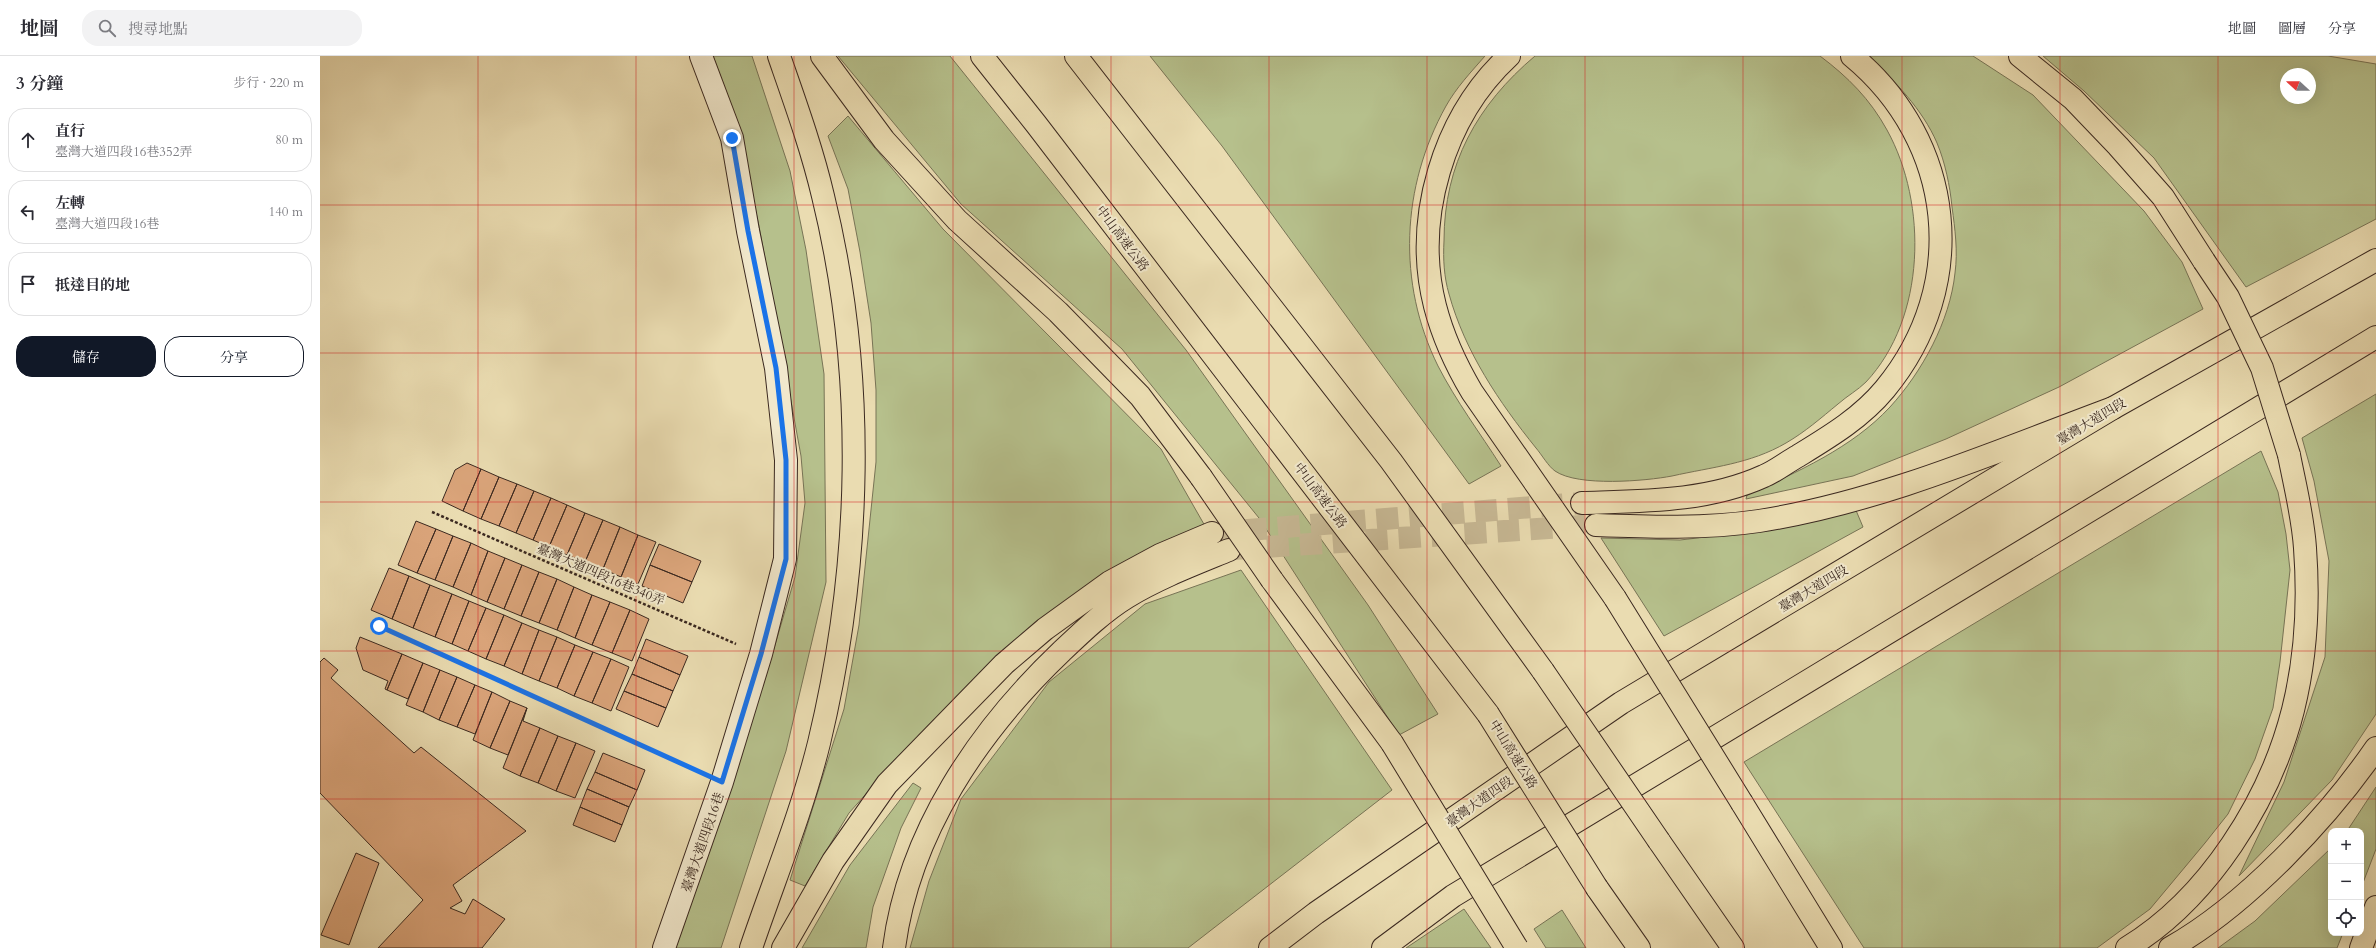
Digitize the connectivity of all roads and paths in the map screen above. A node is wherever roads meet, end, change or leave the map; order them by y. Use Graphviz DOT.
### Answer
graph roads {
  1 [pos="701,56"];
  2 [pos="779,56"];
  3 [pos="822,56"];
  4 [pos="982,56"];
  5 [pos="1076,56"];
  6 [pos="1509,56"];
  7 [pos="1852,56"];
  8 [pos="2020,56"];
  9 [pos="2376,260"];
  10 [pos="2376,337"];
  11 [pos="2113,408"];
  12 [pos="1582,503"];
  13 [pos="432,512"];
  14 [pos="1596,525"];
  15 [pos="1212,533"];
  16 [pos="1228,550"];
  17 [pos="379,626"];
  18 [pos="761,654"];
  19 [pos="2376,748"];
  20 [pos="722,782"];
  21 [pos="2376,906"];
  22 [pos="664,948"];
  23 [pos="751,948"];
  24 [pos="783,948"];
  25 [pos="894,948"];
  26 [pos="1270,948"];
  27 [pos="1383,948"];
  28 [pos="1517,948"];
  29 [pos="1639,948"];
  30 [pos="1733,948"];
  31 [pos="1831,948"];
  32 [pos="2127,948"];
  33 [pos="2170,948"];
  34 [pos="2361,948"];
  1 -- 18 [label="street, 臺灣大道四段16巷"];
  2 -- 23 [label="main road"];
  3 -- 28 [label="main road, bridge"];
  4 -- 29 [label="main road, 中山高速公路, bridge"];
  5 -- 30 [label="main road, bridge"];
  6 -- 31 [label="main road, bridge"];
  7 -- 12 [label="main road"];
  8 -- 32 [label="main road, bridge"];
  9 -- 11 [label="main road, 臺灣大道四段"];
  10 -- 27 [label="main road"];
  11 -- 14 [label="main road"];
  11 -- 26 [label="main road, 臺灣大道四段"];
  13 -- 18 [label="path, 臺灣大道四段16巷340弄"];
  15 -- 24 [label="main road"];
  16 -- 25 [label="main road"];
  17 -- 20 [label="path"];
  18 -- 20 [label="street, 臺灣大道四段16巷"];
  19 -- 33 [label="main road"];
  20 -- 22 [label="street, 臺灣大道四段16巷"];
  21 -- 34 [label="main road"];
}
